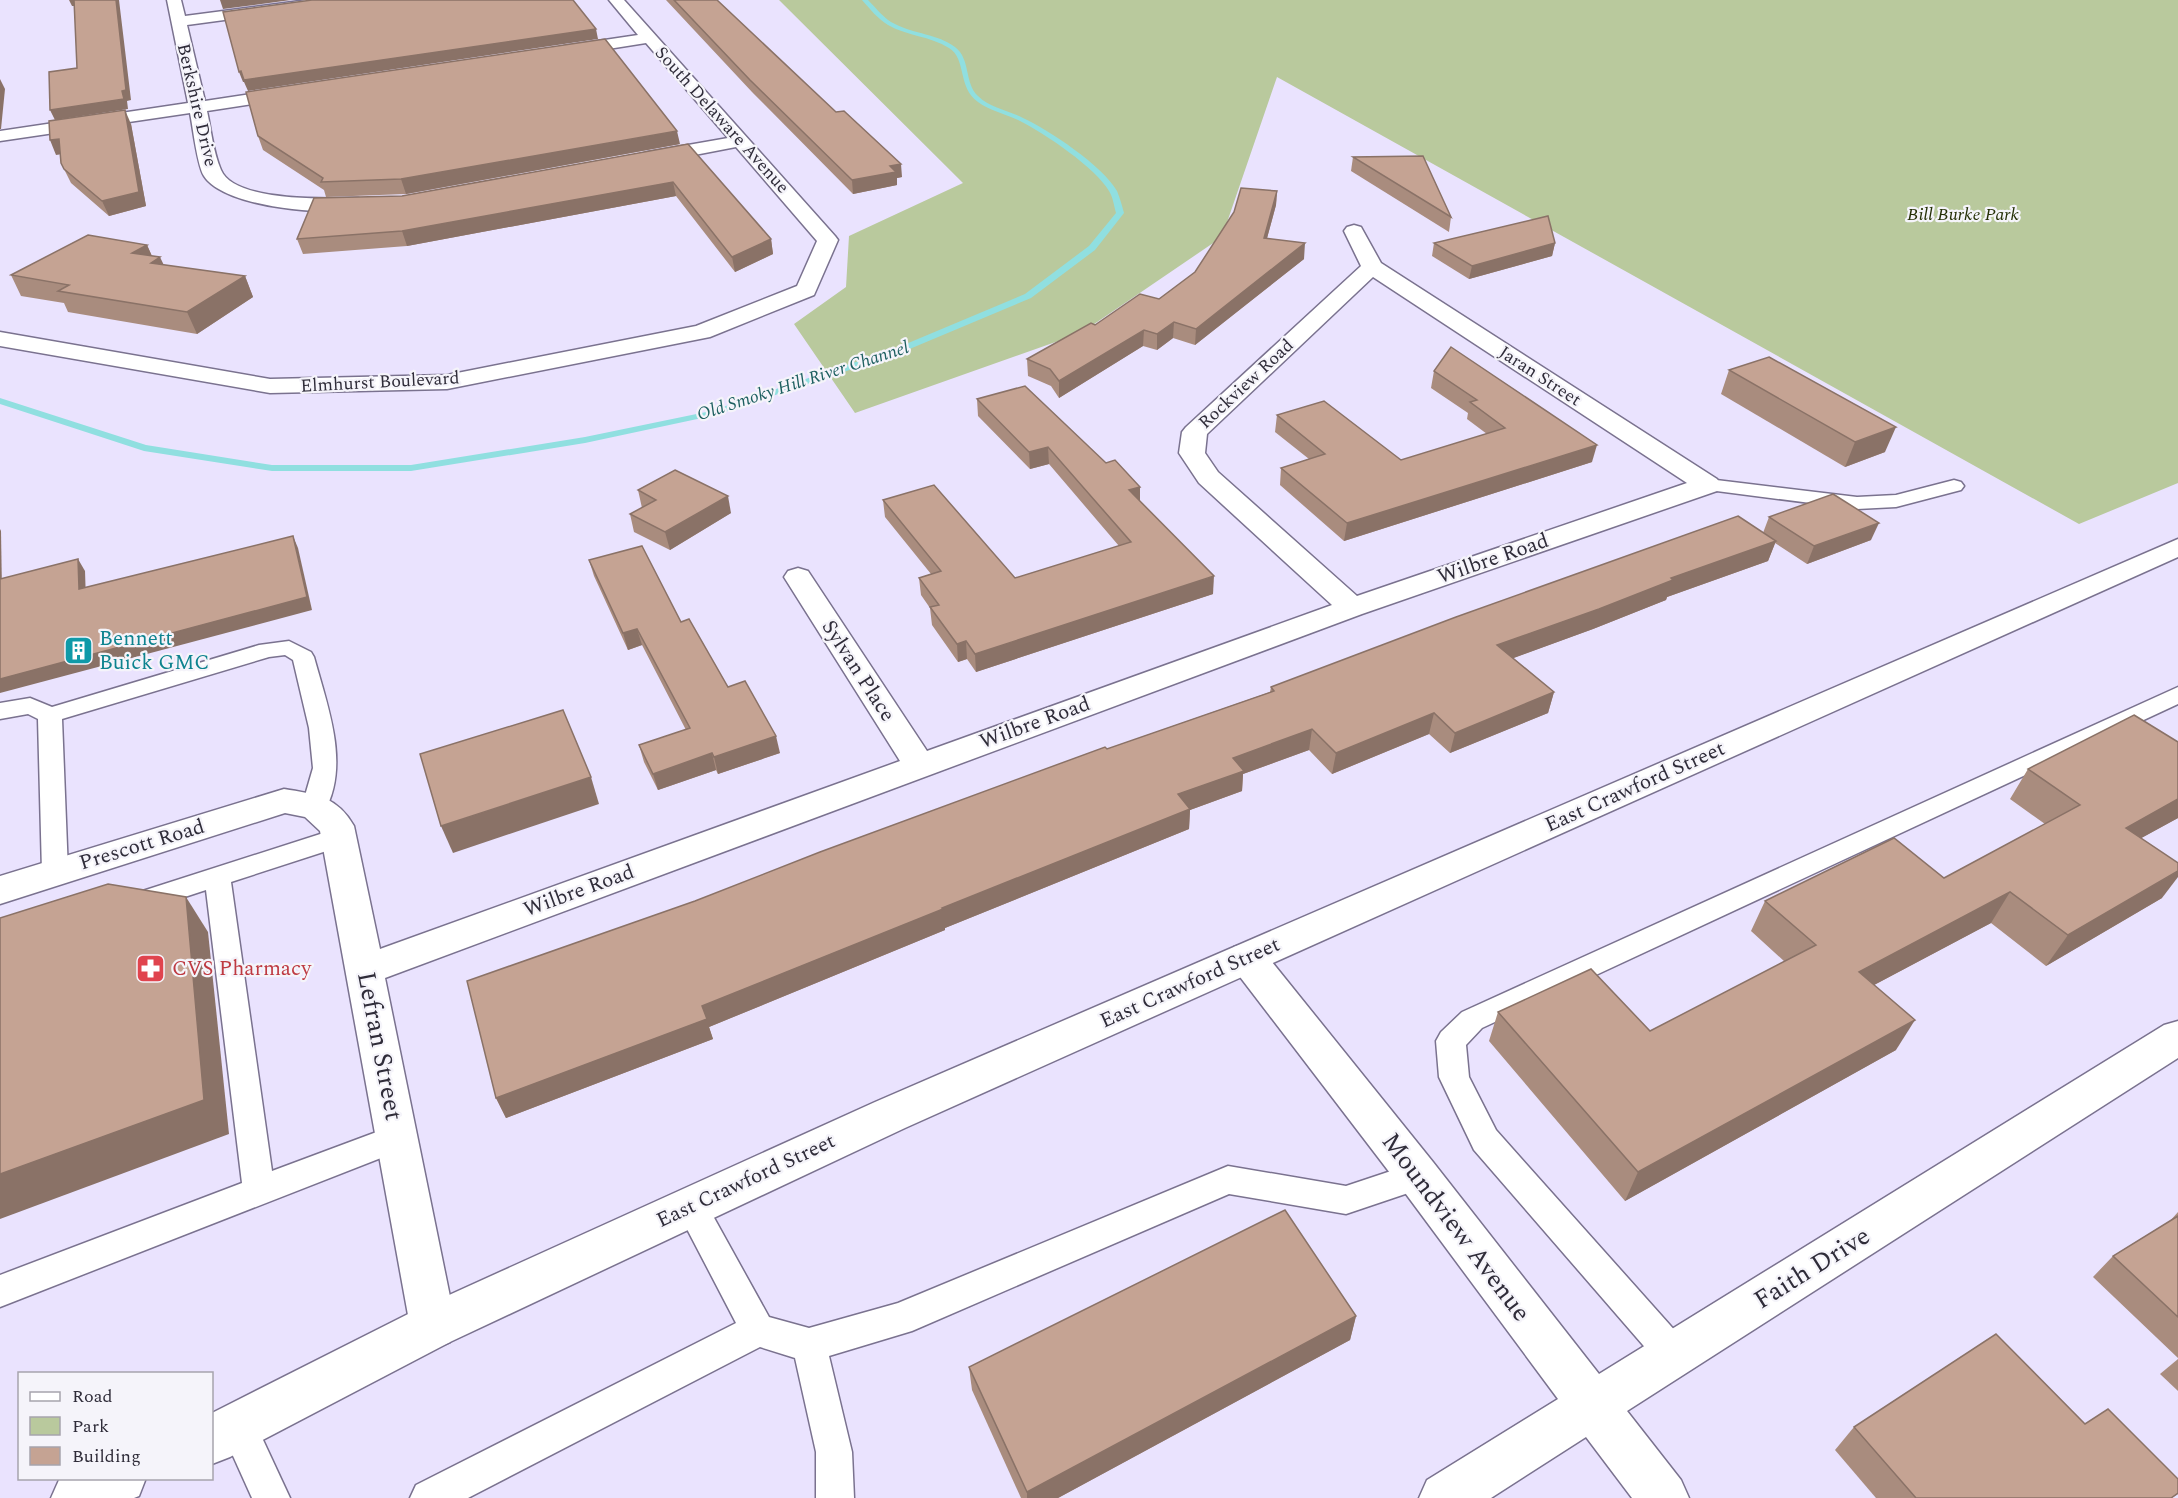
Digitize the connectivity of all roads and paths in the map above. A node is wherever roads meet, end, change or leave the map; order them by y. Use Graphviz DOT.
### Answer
graph roads {
  1 [pos="174,0"];
  2 [pos="342,0"];
  3 [pos="616,0"];
  4 [pos="178,22"];
  5 [pos="648,38"];
  6 [pos="544,54"];
  7 [pos="312,90"];
  8 [pos="196,107"];
  9 [pos="0,136"];
  10 [pos="741,141"];
  11 [pos="626,162"];
  12 [pos="371,203"];
  13 [pos="1354,231"];
  14 [pos="828,240"];
  15 [pos="1372,267"];
  16 [pos="0,339"];
  17 [pos="1708,484"];
  18 [pos="1954,486"];
  19 [pos="2178,548"];
  20 [pos="798,577"];
  21 [pos="1352,608"];
  22 [pos="2178,695"];
  23 [pos="0,711"];
  24 [pos="50,715"];
  25 [pos="919,765"];
  26 [pos="300,803"];
  27 [pos="339,837"];
  28 [pos="55,872"];
  29 [pos="217,877"];
  30 [pos="0,890"];
  31 [pos="114,910"];
  32 [pos="1247,958"];
  33 [pos="365,970"];
  34 [pos="2178,1037"];
  35 [pos="398,1137"];
  36 [pos="1418,1176"];
  37 [pos="259,1191"];
  38 [pos="691,1206"];
  39 [pos="0,1291"];
  40 [pos="433,1326"];
  41 [pos="758,1330"];
  42 [pos="809,1345"];
  43 [pos="1674,1354"];
  44 [pos="1592,1406"];
  45 [pos="224,1433"];
  46 [pos="119,1480"];
  47 [pos="77,1498"];
  48 [pos="270,1498"];
  49 [pos="429,1498"];
  50 [pos="835,1498"];
  51 [pos="1445,1498"];
  52 [pos="1663,1498"];
  1 -- 4 [label="street, Berkshire Drive"];
  2 -- 4 [label="street"];
  3 -- 5 [label="street, South Delaware Avenue"];
  4 -- 8 [label="street, Berkshire Drive"];
  5 -- 6 [label="street"];
  5 -- 10 [label="street, South Delaware Avenue"];
  7 -- 8 [label="street"];
  8 -- 9 [label="street"];
  8 -- 12 [label="street, Berkshire Drive"];
  10 -- 11 [label="street"];
  10 -- 14 [label="street, South Delaware Avenue"];
  13 -- 15 [label="street"];
  14 -- 16 [label="street, Elmhurst Boulevard"];
  15 -- 17 [label="street, Jaran Street"];
  15 -- 21 [label="street, Rockview Road"];
  17 -- 18 [label="lane"];
  17 -- 21 [label="street, Wilbre Road"];
  19 -- 32 [label="street, East Crawford Street"];
  20 -- 25 [label="street, Sylvan Place"];
  21 -- 25 [label="street, Wilbre Road"];
  22 -- 43 [label="lane"];
  23 -- 24 [label="lane"];
  24 -- 26 [label="lane"];
  24 -- 28 [label="lane"];
  25 -- 33 [label="street, Wilbre Road"];
  26 -- 27 [label="street, Lefran Street"];
  26 -- 28 [label="street, Prescott Road"];
  27 -- 29 [label="lane"];
  27 -- 33 [label="street, Lefran Street"];
  28 -- 30 [label="street, Prescott Road"];
  29 -- 31 [label="lane"];
  29 -- 37 [label="lane"];
  32 -- 36 [label="street, Moundview Avenue"];
  32 -- 38 [label="street, East Crawford Street"];
  33 -- 35 [label="street, Lefran Street"];
  34 -- 43 [label="street, Faith Drive"];
  35 -- 37 [label="lane"];
  35 -- 40 [label="street, Lefran Street"];
  36 -- 42 [label="lane"];
  36 -- 44 [label="street, Moundview Avenue"];
  37 -- 39 [label="lane"];
  38 -- 40 [label="street, East Crawford Street"];
  38 -- 41 [label="lane"];
  40 -- 45 [label="street, East Crawford Street"];
  41 -- 42 [label="lane"];
  41 -- 49 [label="lane"];
  42 -- 50 [label="lane"];
  43 -- 44 [label="street, Faith Drive"];
  44 -- 51 [label="street, Faith Drive"];
  44 -- 52 [label="street, Moundview Avenue"];
  45 -- 48 [label="lane"];
  46 -- 47 [label="street"];
}
